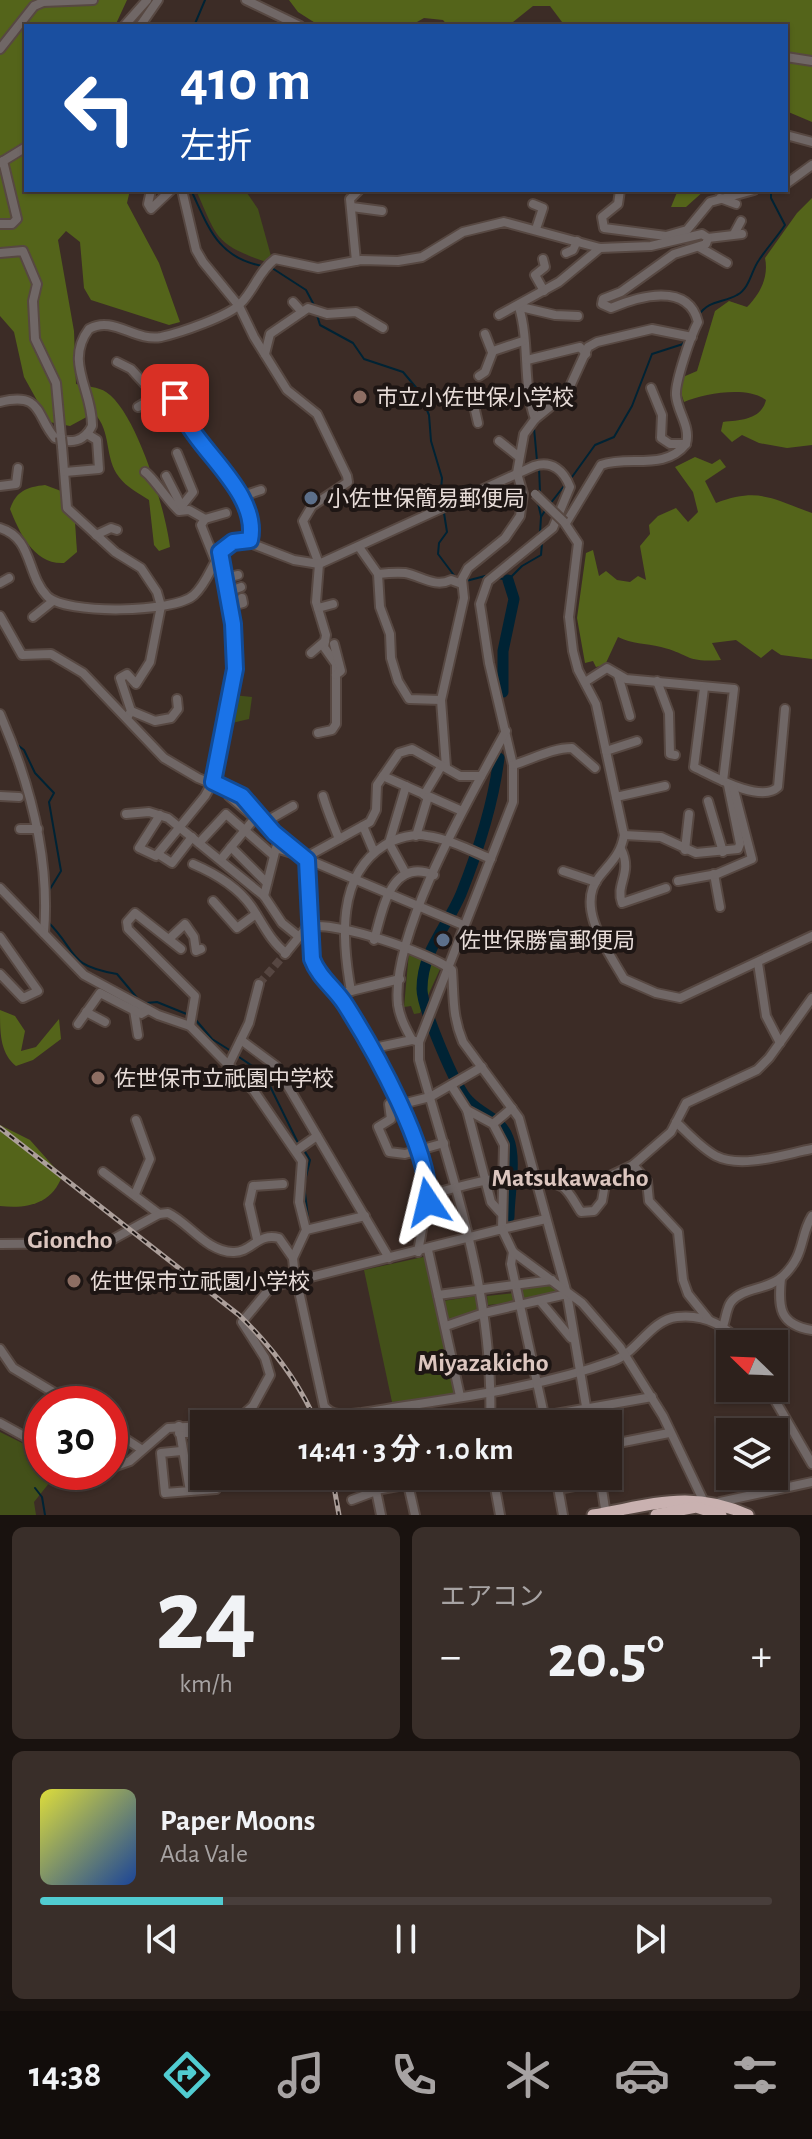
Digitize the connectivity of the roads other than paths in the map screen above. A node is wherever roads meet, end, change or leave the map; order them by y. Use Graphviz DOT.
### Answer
graph roads {
  1 [pos="93,0"];
  2 [pos="147,0"];
  3 [pos="158,0"];
  4 [pos="246,0"];
  5 [pos="275,0"];
  6 [pos="273,12"];
  7 [pos="126,24"];
  8 [pos="141,24"];
  9 [pos="296,24"];
  10 [pos="0,49"];
  11 [pos="788,57"];
  12 [pos="812,61"];
  13 [pos="788,136"];
  14 [pos="812,142"];
  15 [pos="24,148"];
  16 [pos="2,162"];
  17 [pos="812,165"];
  18 [pos="788,183"];
  19 [pos="151,192"];
  20 [pos="169,192"];
  21 [pos="182,192"];
  22 [pos="357,192"];
  23 [pos="620,192"];
  24 [pos="744,192"];
  25 [pos="720,197"];
  26 [pos="619,202"];
  27 [pos="533,204"];
  28 [pos="736,204"];
  29 [pos="605,206"];
  30 [pos="352,207"];
  31 [pos="382,211"];
  32 [pos="741,221"];
  33 [pos="0,224"];
  34 [pos="536,229"];
  35 [pos="708,238"];
  36 [pos="666,239"];
  37 [pos="577,241"];
  38 [pos="699,247"];
  39 [pos="600,248"];
  40 [pos="0,253"];
  41 [pos="566,253"];
  42 [pos="543,259"];
  43 [pos="356,261"];
  44 [pos="727,263"];
  45 [pos="544,291"];
  46 [pos="293,302"];
  47 [pos="239,306"];
  48 [pos="519,307"];
  49 [pos="310,311"];
  50 [pos="499,315"];
  51 [pos="578,316"];
  52 [pos="383,328"];
  53 [pos="485,334"];
  54 [pos="692,337"];
  55 [pos="523,341"];
  56 [pos="492,352"];
  57 [pos="265,354"];
  58 [pos="586,354"];
  59 [pos="527,360"];
  60 [pos="117,362"];
  61 [pos="479,376"];
  62 [pos="651,388"];
  63 [pos="471,393"];
  64 [pos="158,395"];
  65 [pos="0,402"];
  66 [pos="138,407"];
  67 [pos="535,419"];
  68 [pos="478,423"];
  69 [pos="87,434"];
  70 [pos="499,441"];
  71 [pos="686,444"];
  72 [pos="177,453"];
  73 [pos="518,456"];
  74 [pos="18,468"];
  75 [pos="65,472"];
  76 [pos="145,472"];
  77 [pos="517,473"];
  78 [pos="166,476"];
  79 [pos="0,486"];
  80 [pos="261,490"];
  81 [pos="240,497"];
  82 [pos="182,509"];
  83 [pos="226,513"];
  84 [pos="205,519"];
  85 [pos="565,522"];
  86 [pos="0,528"];
  87 [pos="117,530"];
  88 [pos="96,535"];
  89 [pos="250,540"];
  90 [pos="359,547"];
  91 [pos="217,556"];
  92 [pos="319,564"];
  93 [pos="378,574"];
  94 [pos="238,575"];
  95 [pos="226,578"];
  96 [pos="462,582"];
  97 [pos="241,587"];
  98 [pos="228,592"];
  99 [pos="242,598"];
  100 [pos="53,601"];
  101 [pos="333,604"];
  102 [pos="161,606"];
  103 [pos="231,606"];
  104 [pos="318,608"];
  105 [pos="0,616"];
  106 [pos="33,617"];
  107 [pos="330,642"];
  108 [pos="311,653"];
  109 [pos="618,675"];
  110 [pos="657,681"];
  111 [pos="585,682"];
  112 [pos="704,688"];
  113 [pos="177,699"];
  114 [pos="441,700"];
  115 [pos="785,709"];
  116 [pos="0,714"];
  117 [pos="129,714"];
  118 [pos="630,716"];
  119 [pos="506,731"];
  120 [pos="318,733"];
  121 [pos="637,741"];
  122 [pos="606,751"];
  123 [pos="675,755"];
  124 [pos="513,765"];
  125 [pos="444,766"];
  126 [pos="595,768"];
  127 [pos="383,776"];
  128 [pos="481,776"];
  129 [pos="213,782"];
  130 [pos="728,784"];
  131 [pos="406,786"];
  132 [pos="665,786"];
  133 [pos="228,788"];
  134 [pos="0,796"];
  135 [pos="323,796"];
  136 [pos="426,796"];
  137 [pos="19,797"];
  138 [pos="616,797"];
  139 [pos="708,801"];
  140 [pos="289,806"];
  141 [pos="462,811"];
  142 [pos="126,814"];
  143 [pos="689,814"];
  144 [pos="160,815"];
  145 [pos="265,822"];
  146 [pos="363,826"];
  147 [pos="180,827"];
  148 [pos="20,829"];
  149 [pos="38,829"];
  150 [pos="246,829"];
  151 [pos="624,835"];
  152 [pos="416,836"];
  153 [pos="339,839"];
  154 [pos="196,840"];
  155 [pos="448,842"];
  156 [pos="389,843"];
  157 [pos="231,847"];
  158 [pos="621,849"];
  159 [pos="685,850"];
  160 [pos="374,852"];
  161 [pos="723,852"];
  162 [pos="158,854"];
  163 [pos="296,854"];
  164 [pos="273,855"];
  165 [pos="222,858"];
  166 [pos="491,859"];
  167 [pos="307,860"];
  168 [pos="193,864"];
  169 [pos="563,871"];
  170 [pos="406,874"];
  171 [pos="714,874"];
  172 [pos="434,875"];
  173 [pos="355,879"];
  174 [pos="678,881"];
  175 [pos="596,882"];
  176 [pos="267,883"];
  177 [pos="0,888"];
  178 [pos="666,888"];
  179 [pos="387,893"];
  180 [pos="264,896"];
  181 [pos="213,901"];
  182 [pos="721,903"];
  183 [pos="421,906"];
  184 [pos="256,914"];
  185 [pos="463,925"];
  186 [pos="309,926"];
  187 [pos="345,931"];
  188 [pos="44,933"];
  189 [pos="298,936"];
  190 [pos="812,936"];
  191 [pos="0,937"];
  192 [pos="169,939"];
  193 [pos="374,940"];
  194 [pos="404,948"];
  195 [pos="181,949"];
  196 [pos="201,949"];
  197 [pos="758,963"];
  198 [pos="447,966"];
  199 [pos="0,974"];
  200 [pos="400,979"];
  201 [pos="259,984"];
  202 [pos="351,991"];
  203 [pos="339,995"];
  204 [pos="812,998"];
  205 [pos="134,1010"];
  206 [pos="148,1010"];
  207 [pos="86,1012"];
  208 [pos="105,1022"];
  209 [pos="78,1024"];
  210 [pos="190,1026"];
  211 [pos="138,1035"];
  212 [pos="241,1040"];
  213 [pos="415,1041"];
  214 [pos="780,1043"];
  215 [pos="374,1048"];
  216 [pos="229,1064"];
  217 [pos="482,1067"];
  218 [pos="451,1085"];
  219 [pos="430,1097"];
  220 [pos="396,1101"];
  221 [pos="512,1108"];
  222 [pos="467,1110"];
  223 [pos="136,1120"];
  224 [pos="676,1122"];
  225 [pos="493,1124"];
  226 [pos="317,1136"];
  227 [pos="444,1143"];
  228 [pos="812,1149"];
  229 [pos="297,1150"];
  230 [pos="418,1150"];
  231 [pos="633,1165"];
  232 [pos="103,1172"];
  233 [pos="510,1177"];
  234 [pos="488,1180"];
  235 [pos="533,1180"];
  236 [pos="283,1184"];
  237 [pos="458,1187"];
  238 [pos="135,1194"];
  239 [pos="428,1195"];
  240 [pos="500,1212"];
  241 [pos="159,1214"];
  242 [pos="365,1216"];
  243 [pos="812,1216"];
  244 [pos="546,1219"];
  245 [pos="502,1229"];
  246 [pos="306,1230"];
  247 [pos="468,1237"];
  248 [pos="257,1239"];
  249 [pos="0,1244"];
  250 [pos="423,1251"];
  251 [pos="513,1252"];
  252 [pos="293,1258"];
  253 [pos="389,1258"];
  254 [pos="781,1278"];
  255 [pos="296,1279"];
  256 [pos="552,1280"];
  257 [pos="517,1286"];
  258 [pos="480,1292"];
  259 [pos="566,1292"];
  260 [pos="438,1295"];
  261 [pos="541,1302"];
  262 [pos="522,1306"];
  263 [pos="484,1313"];
  264 [pos="709,1320"];
  265 [pos="446,1326"];
  266 [pos="723,1326"];
  267 [pos="727,1330"];
  268 [pos="812,1330"];
  269 [pos="573,1340"];
  270 [pos="0,1349"];
  271 [pos="624,1354"];
  272 [pos="578,1370"];
  273 [pos="537,1381"];
  274 [pos="43,1386"];
  275 [pos="492,1391"];
  276 [pos="460,1396"];
  277 [pos="652,1397"];
  278 [pos="776,1402"];
  279 [pos="586,1409"];
  280 [pos="249,1410"];
  281 [pos="331,1410"];
  282 [pos="379,1410"];
  283 [pos="491,1410"];
  284 [pos="543,1410"];
  285 [pos="582,1410"];
  286 [pos="0,1423"];
  287 [pos="190,1428"];
  288 [pos="179,1430"];
  289 [pos="190,1431"];
  290 [pos="669,1433"];
  291 [pos="24,1436"];
  292 [pos="128,1441"];
  293 [pos="622,1442"];
  294 [pos="141,1449"];
  295 [pos="181,1451"];
  296 [pos="128,1462"];
  297 [pos="812,1464"];
  298 [pos="812,1482"];
  299 [pos="203,1490"];
  300 [pos="381,1490"];
  301 [pos="409,1490"];
  302 [pos="496,1490"];
  303 [pos="558,1490"];
  304 [pos="602,1490"];
  305 [pos="190,1491"];
  306 [pos="376,1491"];
  307 [pos="352,1500"];
  308 [pos="720,1502"];
  309 [pos="705,1504"];
  310 [pos="606,1514"];
  311 [pos="381,1515"];
  312 [pos="415,1515"];
  313 [pos="500,1515"];
  314 [pos="563,1515"];
  315 [pos="593,1515"];
  316 [pos="656,1515"];
  317 [pos="722,1515"];
  318 [pos="748,1515"];
  1 -- 10 [label="street"];
  2 -- 7 [label="street"];
  3 -- 8 [label="street"];
  4 -- 6 [label="street"];
  5 -- 6 [label="street"];
  6 -- 9 [label="street"];
  11 -- 12 [label="street"];
  13 -- 14 [label="street"];
  15 -- 16 [label="street"];
  16 -- 33 [label="street"];
  17 -- 18 [label="street"];
  19 -- 20 [label="street"];
  21 -- 47 [label="street"];
  22 -- 30 [label="street"];
  23 -- 26 [label="street"];
  24 -- 25 [label="street"];
  25 -- 28 [label="street"];
  25 -- 36 [label="street"];
  26 -- 29 [label="street"];
  26 -- 36 [label="street"];
  27 -- 34 [label="street"];
  30 -- 31 [label="street"];
  30 -- 43 [label="street"];
  32 -- 35 [label="street"];
  34 -- 37 [label="street"];
  34 -- 43 [label="street"];
  35 -- 36 [label="street"];
  35 -- 38 [label="street"];
  36 -- 39 [label="street"];
  37 -- 39 [label="street"];
  37 -- 41 [label="street"];
  38 -- 44 [label="street"];
  38 -- 54 [label="street"];
  39 -- 45 [label="street"];
  40 -- 75 [label="street"];
  42 -- 45 [label="street"];
  43 -- 47 [label="street"];
  45 -- 48 [label="street"];
  46 -- 49 [label="street"];
  47 -- 57 [label="street"];
  47 -- 69 [label="street"];
  48 -- 50 [label="street"];
  48 -- 51 [label="street"];
  48 -- 55 [label="street"];
  49 -- 52 [label="street"];
  49 -- 57 [label="street"];
  53 -- 56 [label="street"];
  54 -- 58 [label="street"];
  54 -- 71 [label="street"];
  55 -- 56 [label="street"];
  55 -- 59 [label="street"];
  56 -- 61 [label="street"];
  57 -- 92 [label="street"];
  58 -- 59 [label="street"];
  58 -- 67 [label="street"];
  59 -- 67 [label="street"];
  60 -- 64 [label="street"];
  62 -- 71 [label="street"];
  63 -- 68 [label="street"];
  64 -- 66 [label="street"];
  64 -- 81 [label="street"];
  65 -- 69 [label="street"];
  67 -- 73 [label="street"];
  69 -- 75 [label="street"];
  70 -- 73 [label="street"];
  71 -- 85 [label="street"];
  72 -- 82 [label="street"];
  73 -- 77 [label="street"];
  74 -- 79 [label="street"];
  75 -- 88 [label="street"];
  76 -- 82 [label="street"];
  77 -- 85 [label="street, bridge"];
  77 -- 90 [label="street"];
  77 -- 96 [label="street"];
  77 -- 119 [label="street"];
  78 -- 82 [label="street"];
  80 -- 81 [label="street"];
  81 -- 89 [label="street"];
  82 -- 84 [label="street"];
  83 -- 84 [label="street"];
  84 -- 91 [label="street"];
  85 -- 111 [label="street"];
  86 -- 100 [label="street"];
  87 -- 88 [label="street"];
  88 -- 102 [label="street"];
  89 -- 91 [label="street"];
  89 -- 92 [label="street"];
  90 -- 92 [label="street"];
  90 -- 93 [label="street"];
  91 -- 95 [label="street"];
  91 -- 102 [label="street"];
  92 -- 104 [label="street"];
  93 -- 96 [label="street"];
  93 -- 114 [label="street"];
  94 -- 95 [label="street"];
  95 -- 98 [label="street"];
  96 -- 114 [label="street"];
  97 -- 98 [label="street"];
  98 -- 103 [label="street"];
  99 -- 103 [label="street"];
  100 -- 102 [label="street"];
  100 -- 106 [label="street"];
  101 -- 104 [label="street"];
  102 -- 117 [label="street"];
  103 -- 129 [label="street"];
  104 -- 107 [label="street"];
  105 -- 117 [label="street"];
  107 -- 108 [label="street"];
  107 -- 120 [label="street"];
  109 -- 110 [label="street"];
  109 -- 111 [label="street"];
  109 -- 118 [label="street"];
  110 -- 112 [label="street"];
  110 -- 123 [label="street"];
  111 -- 122 [label="street"];
  112 -- 130 [label="street"];
  112 -- 130 [label="street"];
  113 -- 117 [label="street"];
  114 -- 125 [label="street"];
  115 -- 130 [label="street"];
  116 -- 149 [label="street"];
  117 -- 129 [label="street"];
  119 -- 124 [label="street"];
  119 -- 128 [label="street"];
  121 -- 122 [label="street"];
  122 -- 138 [label="street"];
  124 -- 126 [label="street"];
  124 -- 166 [label="street"];
  125 -- 127 [label="street"];
  125 -- 128 [label="street"];
  125 -- 136 [label="street"];
  127 -- 131 [label="street"];
  127 -- 146 [label="street"];
  128 -- 141 [label="street"];
  129 -- 133 [label="street"];
  129 -- 147 [label="street"];
  130 -- 161 [label="street"];
  130 -- 171 [label="street"];
  131 -- 136 [label="street"];
  131 -- 156 [label="street"];
  132 -- 138 [label="street"];
  133 -- 145 [label="street"];
  133 -- 150 [label="street"];
  134 -- 137 [label="street"];
  135 -- 153 [label="street"];
  136 -- 141 [label="street"];
  136 -- 152 [label="street"];
  138 -- 151 [label="street"];
  139 -- 161 [label="street"];
  140 -- 145 [label="street"];
  141 -- 155 [label="street"];
  142 -- 144 [label="street"];
  143 -- 159 [label="street"];
  144 -- 147 [label="street"];
  144 -- 162 [label="street"];
  145 -- 163 [label="street"];
  146 -- 153 [label="street"];
  146 -- 160 [label="street"];
  147 -- 154 [label="street"];
  147 -- 162 [label="street"];
  148 -- 149 [label="street"];
  149 -- 188 [label="street"];
  150 -- 154 [label="street"];
  150 -- 157 [label="street"];
  150 -- 164 [label="street"];
  151 -- 158 [label="street"];
  151 -- 159 [label="street"];
  152 -- 155 [label="street"];
  152 -- 156 [label="street"];
  153 -- 167 [label="street"];
  154 -- 162 [label="street"];
  154 -- 165 [label="street"];
  155 -- 166 [label="street"];
  155 -- 172 [label="street"];
  156 -- 160 [label="street"];
  156 -- 170 [label="street"];
  157 -- 165 [label="street"];
  157 -- 176 [label="street"];
  158 -- 175 [label="street"];
  158 -- 178 [label="street"];
  159 -- 161 [label="street"];
  160 -- 173 [label="street"];
  163 -- 164 [label="street"];
  163 -- 167 [label="street"];
  164 -- 176 [label="street"];
  165 -- 180 [label="street"];
  166 -- 185 [label="street"];
  167 -- 173 [label="street"];
  167 -- 186 [label="street"];
  168 -- 184 [label="street"];
  169 -- 175 [label="street"];
  170 -- 172 [label="street"];
  170 -- 179 [label="street"];
  171 -- 174 [label="street"];
  171 -- 182 [label="street"];
  172 -- 183 [label="street"];
  173 -- 179 [label="street"];
  173 -- 187 [label="street"];
  175 -- 197 [label="street"];
  176 -- 180 [label="street"];
  177 -- 188 [label="street"];
  179 -- 183 [label="street"];
  179 -- 193 [label="street"];
  180 -- 189 [label="street"];
  181 -- 184 [label="street"];
  183 -- 185 [label="street"];
  183 -- 194 [label="street"];
  184 -- 189 [label="street"];
  185 -- 198 [label="street"];
  186 -- 187 [label="street"];
  186 -- 189 [label="street"];
  186 -- 203 [label="street"];
  187 -- 193 [label="street"];
  187 -- 202 [label="street"];
  188 -- 206 [label="street"];
  190 -- 197 [label="street"];
  191 -- 199 [label="street"];
  192 -- 195 [label="street"];
  192 -- 196 [label="street"];
  192 -- 210 [label="street"];
  193 -- 194 [label="street"];
  194 -- 198 [label="street"];
  194 -- 200 [label="street"];
  197 -- 214 [label="street"];
  198 -- 213 [label="street"];
  198 -- 217 [label="street"];
  200 -- 202 [label="street"];
  200 -- 213 [label="street"];
  201 -- 212 [label="street"];
  202 -- 203 [label="street"];
  203 -- 215 [label="street"];
  204 -- 214 [label="street"];
  205 -- 206 [label="street"];
  205 -- 207 [label="street"];
  205 -- 211 [label="street"];
  206 -- 210 [label="street"];
  207 -- 208 [label="street"];
  207 -- 209 [label="street"];
  210 -- 216 [label="street"];
  212 -- 216 [label="street"];
  212 -- 226 [label="street"];
  213 -- 215 [label="street"];
  213 -- 219 [label="street"];
  214 -- 224 [label="street"];
  215 -- 220 [label="street"];
  216 -- 229 [label="street"];
  217 -- 218 [label="street"];
  217 -- 221 [label="street"];
  218 -- 219 [label="street"];
  218 -- 222 [label="street"];
  219 -- 220 [label="street"];
  219 -- 227 [label="street"];
  220 -- 230 [label="street"];
  220 -- 230 [label="street"];
  221 -- 225 [label="street"];
  221 -- 235 [label="street"];
  222 -- 225 [label="street"];
  222 -- 234 [label="street"];
  223 -- 238 [label="street"];
  224 -- 228 [label="street"];
  224 -- 231 [label="street"];
  225 -- 233 [label="street"];
  226 -- 229 [label="street"];
  226 -- 242 [label="street"];
  227 -- 230 [label="street"];
  227 -- 237 [label="street"];
  229 -- 246 [label="street"];
  230 -- 239 [label="street"];
  231 -- 235 [label="street"];
  231 -- 264 [label="street"];
  232 -- 238 [label="street"];
  233 -- 234 [label="street"];
  233 -- 235 [label="street"];
  233 -- 240 [label="street"];
  234 -- 237 [label="street"];
  234 -- 240 [label="street"];
  235 -- 244 [label="street"];
  236 -- 248 [label="street"];
  237 -- 239 [label="street"];
  237 -- 247 [label="street"];
  238 -- 241 [label="street"];
  239 -- 250 [label="street"];
  240 -- 245 [label="street"];
  241 -- 248 [label="street"];
  241 -- 249 [label="street"];
  242 -- 246 [label="street"];
  242 -- 253 [label="street"];
  243 -- 254 [label="street"];
  244 -- 245 [label="street"];
  244 -- 259 [label="street"];
  245 -- 247 [label="street"];
  245 -- 251 [label="street"];
  246 -- 252 [label="street"];
  247 -- 250 [label="street"];
  247 -- 258 [label="street"];
  248 -- 252 [label="street"];
  250 -- 253 [label="street"];
  250 -- 260 [label="street"];
  251 -- 256 [label="street"];
  251 -- 257 [label="street"];
  252 -- 255 [label="street"];
  253 -- 255 [label="street"];
  254 -- 266 [label="street"];
  254 -- 268 [label="street"];
  255 -- 280 [label="street"];
  255 -- 281 [label="street"];
  256 -- 257 [label="street"];
  256 -- 259 [label="street"];
  257 -- 258 [label="street"];
  257 -- 262 [label="street"];
  258 -- 260 [label="street"];
  258 -- 263 [label="street"];
  259 -- 261 [label="street"];
  259 -- 269 [label="street"];
  259 -- 271 [label="street"];
  260 -- 265 [label="street"];
  261 -- 262 [label="street"];
  261 -- 269 [label="street"];
  262 -- 263 [label="street"];
  262 -- 273 [label="street"];
  263 -- 265 [label="street"];
  263 -- 275 [label="street"];
  264 -- 266 [label="street"];
  264 -- 271 [label="street"];
  265 -- 276 [label="street"];
  266 -- 267 [label="street"];
  269 -- 272 [label="street"];
  270 -- 274 [label="street"];
  271 -- 272 [label="street"];
  271 -- 277 [label="street"];
  272 -- 273 [label="street"];
  272 -- 279 [label="street"];
  273 -- 275 [label="street"];
  273 -- 284 [label="street"];
  275 -- 276 [label="street"];
  275 -- 283 [label="street"];
  276 -- 282 [label="street"];
  277 -- 279 [label="street"];
  277 -- 290 [label="street"];
  278 -- 297 [label="street"];
  279 -- 285 [label="street"];
  286 -- 291 [label="street"];
  287 -- 288 [label="street"];
  288 -- 289 [label="street"];
  288 -- 294 [label="street"];
  288 -- 295 [label="street"];
  290 -- 293 [label="street"];
  290 -- 309 [label="street"];
  292 -- 294 [label="street"];
  294 -- 296 [label="street"];
  295 -- 305 [label="street"];
  295 -- 305 [label="street"];
  298 -- 308 [label="street"];
  299 -- 305 [label="street"];
  300 -- 306 [label="street"];
  301 -- 312 [label="street"];
  302 -- 313 [label="street"];
  303 -- 314 [label="street"];
  304 -- 310 [label="street"];
  306 -- 307 [label="street"];
  306 -- 311 [label="street"];
  308 -- 309 [label="highway"];
  308 -- 317 [label="street"];
  308 -- 318 [label="highway"];
  309 -- 310 [label="highway"];
  309 -- 316 [label="highway"];
  309 -- 317 [label="highway"];
  310 -- 315 [label="highway"];
}
